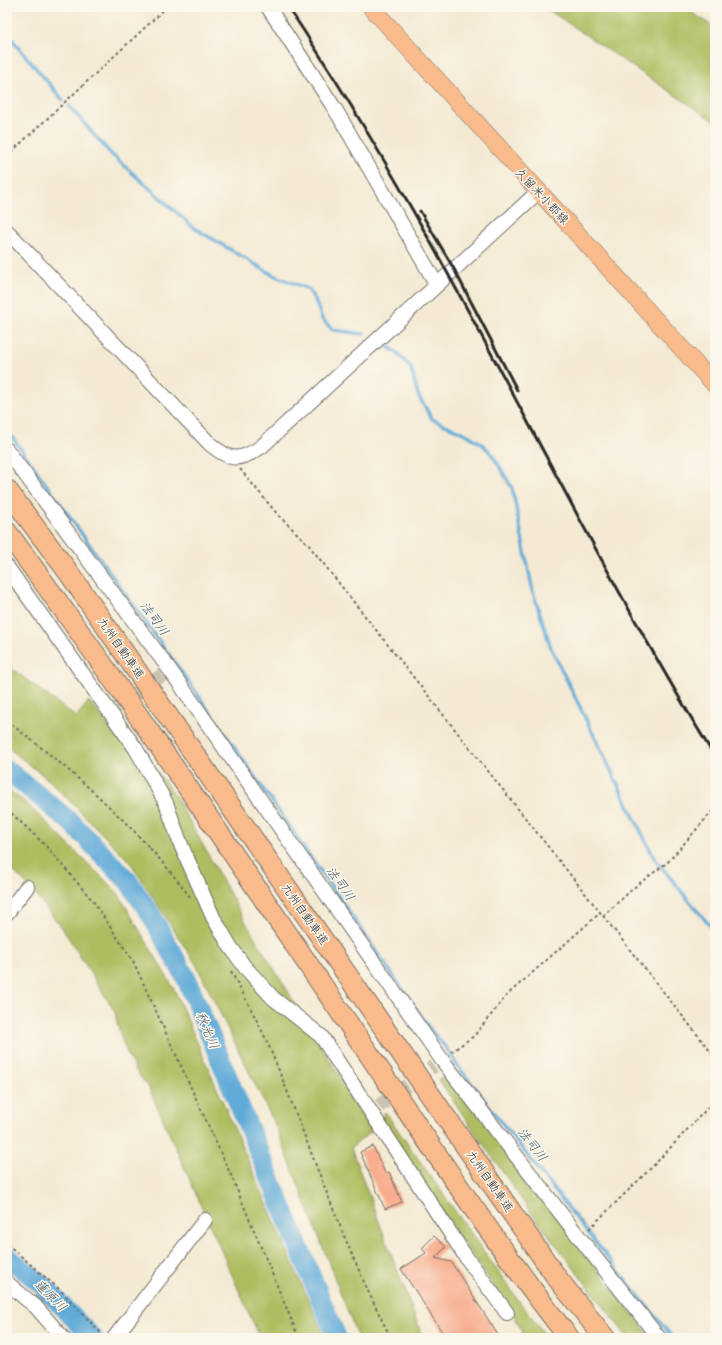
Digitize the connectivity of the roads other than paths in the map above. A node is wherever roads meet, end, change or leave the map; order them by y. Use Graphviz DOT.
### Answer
graph roads {
  1 [pos="268,7"];
  2 [pos="371,7"];
  3 [pos="538,192"];
  4 [pos="7,231"];
  5 [pos="437,285"];
  6 [pos="715,385"];
  7 [pos="7,450"];
  8 [pos="7,490"];
  9 [pos="7,532"];
  10 [pos="7,567"];
  11 [pos="27,887"];
  12 [pos="7,913"];
  13 [pos="205,1220"];
  14 [pos="7,1283"];
  15 [pos="507,1313"];
  16 [pos="63,1338"];
  17 [pos="114,1338"];
  18 [pos="569,1338"];
  19 [pos="605,1338"];
  20 [pos="659,1338"];
  1 -- 5 [label="street"];
  2 -- 3 [label="main road, 久留米小郡線"];
  3 -- 5 [label="street"];
  3 -- 6 [label="main road, 久留米小郡線"];
  4 -- 5 [label="street"];
  7 -- 20 [label="street"];
  8 -- 19 [label="highway, 九州自動車道"];
  9 -- 18 [label="highway, 九州自動車道"];
  10 -- 15 [label="street"];
  11 -- 12 [label="street"];
  13 -- 17 [label="street"];
  14 -- 16 [label="street"];
}
